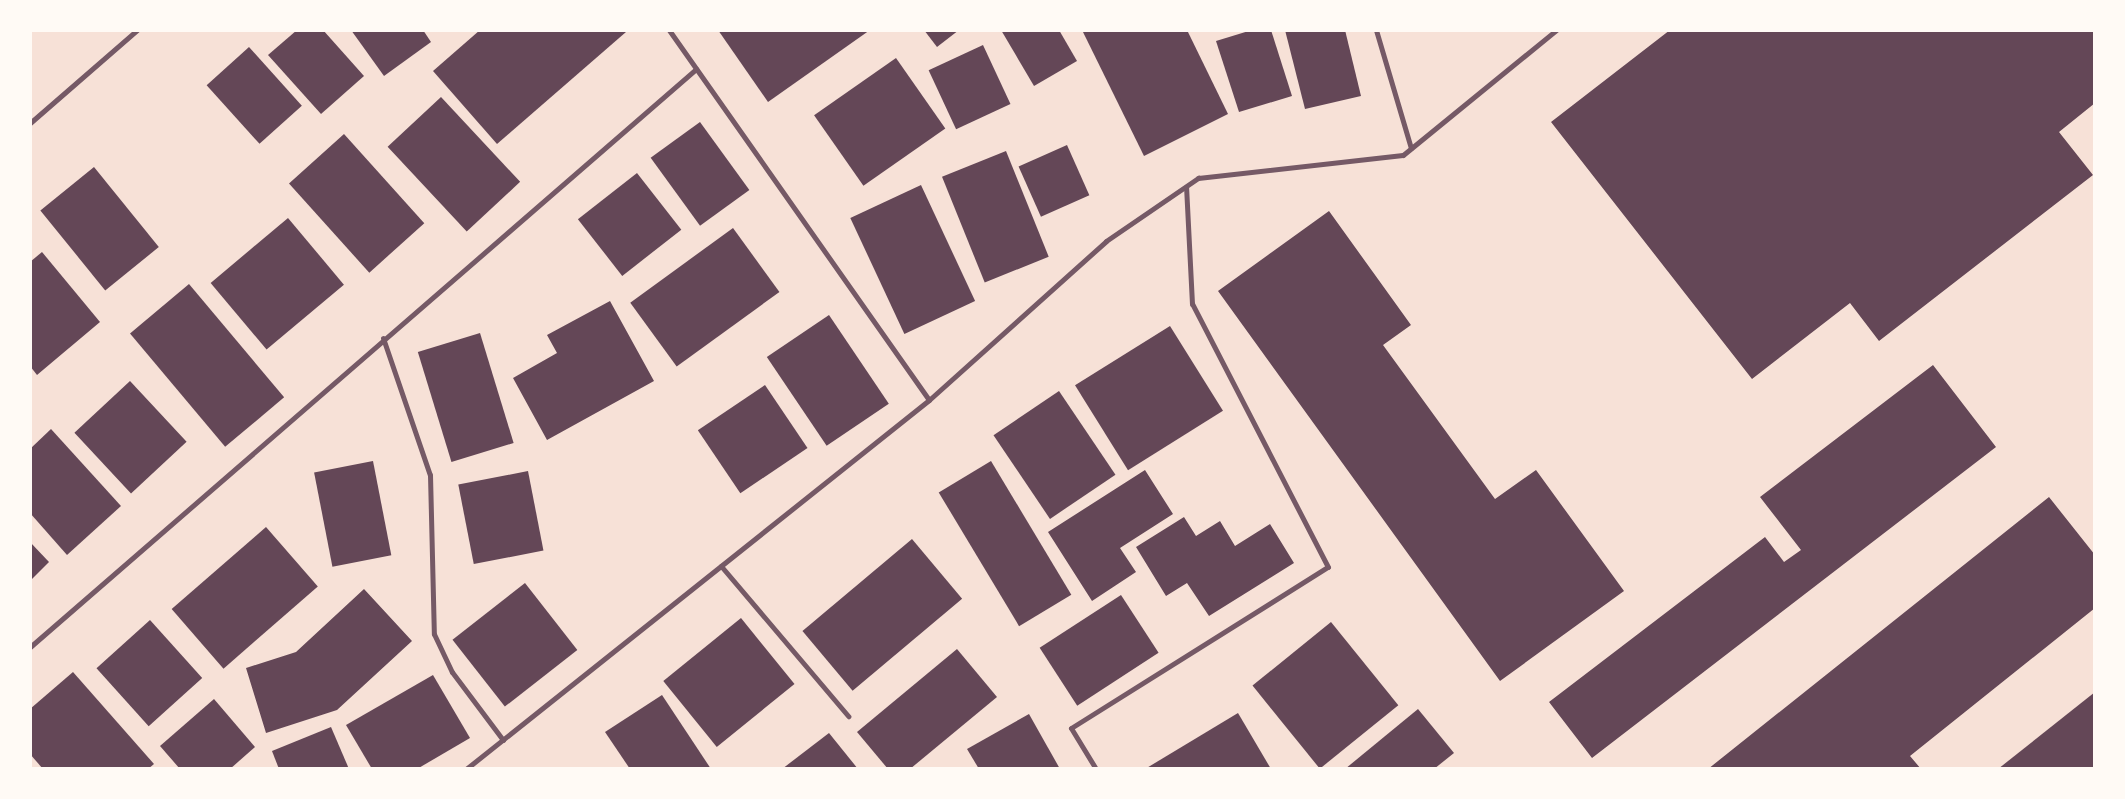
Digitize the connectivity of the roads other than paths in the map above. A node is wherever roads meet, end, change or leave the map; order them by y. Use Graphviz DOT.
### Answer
graph roads {
  1 [pos="137,30"];
  2 [pos="669,30"];
  3 [pos="1376,30"];
  4 [pos="1556,30"];
  5 [pos="696,69"];
  6 [pos="30,123"];
  7 [pos="1411,148"];
  8 [pos="1186,187"];
  9 [pos="383,338"];
  10 [pos="929,400"];
  11 [pos="721,566"];
  12 [pos="30,647"];
  13 [pos="848,716"];
  14 [pos="503,740"];
  15 [pos="466,769"];
  16 [pos="1096,769"];
  1 -- 6 [label="lane"];
  2 -- 5 [label="lane"];
  3 -- 7 [label="lane"];
  4 -- 7 [label="lane"];
  5 -- 9 [label="lane"];
  5 -- 10 [label="lane"];
  7 -- 8 [label="lane"];
  8 -- 10 [label="lane"];
  8 -- 16 [label="lane"];
  9 -- 12 [label="lane"];
  9 -- 14 [label="lane"];
  10 -- 11 [label="lane"];
  11 -- 13 [label="lane"];
  11 -- 14 [label="lane"];
  14 -- 15 [label="lane"];
}
